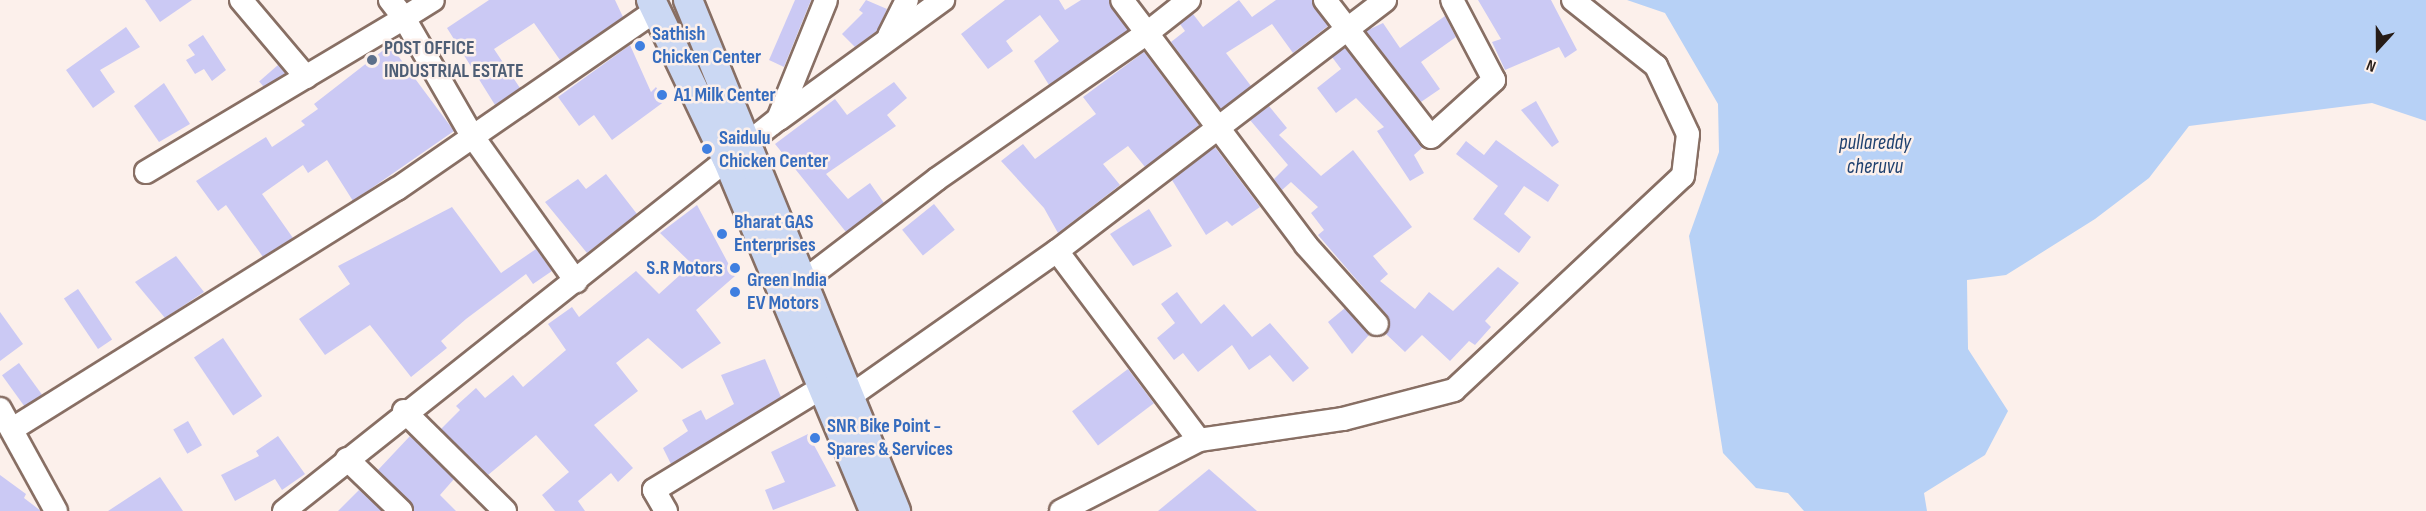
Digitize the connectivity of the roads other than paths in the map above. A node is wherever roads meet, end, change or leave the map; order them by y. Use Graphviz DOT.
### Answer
graph roads {
  1 [pos="241,0"];
  2 [pos="390,0"];
  3 [pos="433,0"];
  4 [pos="688,0"];
  5 [pos="826,0"];
  6 [pos="908,0"];
  7 [pos="943,0"];
  8 [pos="1122,0"];
  9 [pos="1189,0"];
  10 [pos="1325,0"];
  11 [pos="1385,0"];
  12 [pos="1452,0"];
  13 [pos="1573,0"];
  14 [pos="653,5"];
  15 [pos="404,18"];
  16 [pos="1345,29"];
  17 [pos="1147,33"];
  18 [pos="887,40"];
  19 [pos="306,78"];
  20 [pos="778,119"];
  21 [pos="1221,125"];
  22 [pos="471,134"];
  23 [pos="736,152"];
  24 [pos="146,172"];
  25 [pos="1057,251"];
  26 [pos="576,281"];
  27 [pos="801,283"];
  28 [pos="1377,324"];
  29 [pos="836,392"];
  30 [pos="0,409"];
  31 [pos="404,411"];
  32 [pos="14,428"];
  33 [pos="1199,440"];
  34 [pos="347,459"];
  35 [pos="56,511"];
  36 [pos="284,511"];
  37 [pos="401,511"];
  38 [pos="505,511"];
  39 [pos="666,511"];
  40 [pos="874,511"];
  41 [pos="896,511"];
  42 [pos="1061,511"];
  1 -- 19 [label="street"];
  2 -- 15 [label="street"];
  3 -- 15 [label="street"];
  4 -- 23 [label="main road"];
  5 -- 20 [label="street"];
  6 -- 18 [label="street"];
  7 -- 18 [label="street"];
  8 -- 17 [label="street"];
  9 -- 17 [label="street"];
  10 -- 16 [label="street"];
  11 -- 16 [label="street"];
  12 -- 16 [label="street"];
  13 -- 33 [label="street"];
  14 -- 22 [label="street"];
  14 -- 23 [label="main road"];
  15 -- 19 [label="street"];
  15 -- 22 [label="street"];
  16 -- 21 [label="street"];
  17 -- 21 [label="street"];
  17 -- 27 [label="street"];
  18 -- 20 [label="street"];
  19 -- 24 [label="street"];
  20 -- 23 [label="street"];
  21 -- 25 [label="street"];
  21 -- 28 [label="street"];
  22 -- 26 [label="street"];
  22 -- 32 [label="street"];
  23 -- 26 [label="street"];
  23 -- 27 [label="main road"];
  23 -- 29 [label="main road"];
  25 -- 29 [label="street"];
  25 -- 33 [label="street"];
  26 -- 31 [label="street"];
  27 -- 29 [label="main road"];
  29 -- 39 [label="street"];
  29 -- 40 [label="main road"];
  29 -- 41 [label="main road"];
  30 -- 32 [label="street"];
  31 -- 34 [label="street"];
  31 -- 38 [label="street"];
  32 -- 35 [label="street"];
  33 -- 42 [label="street"];
  34 -- 36 [label="street"];
  34 -- 37 [label="street"];
}
